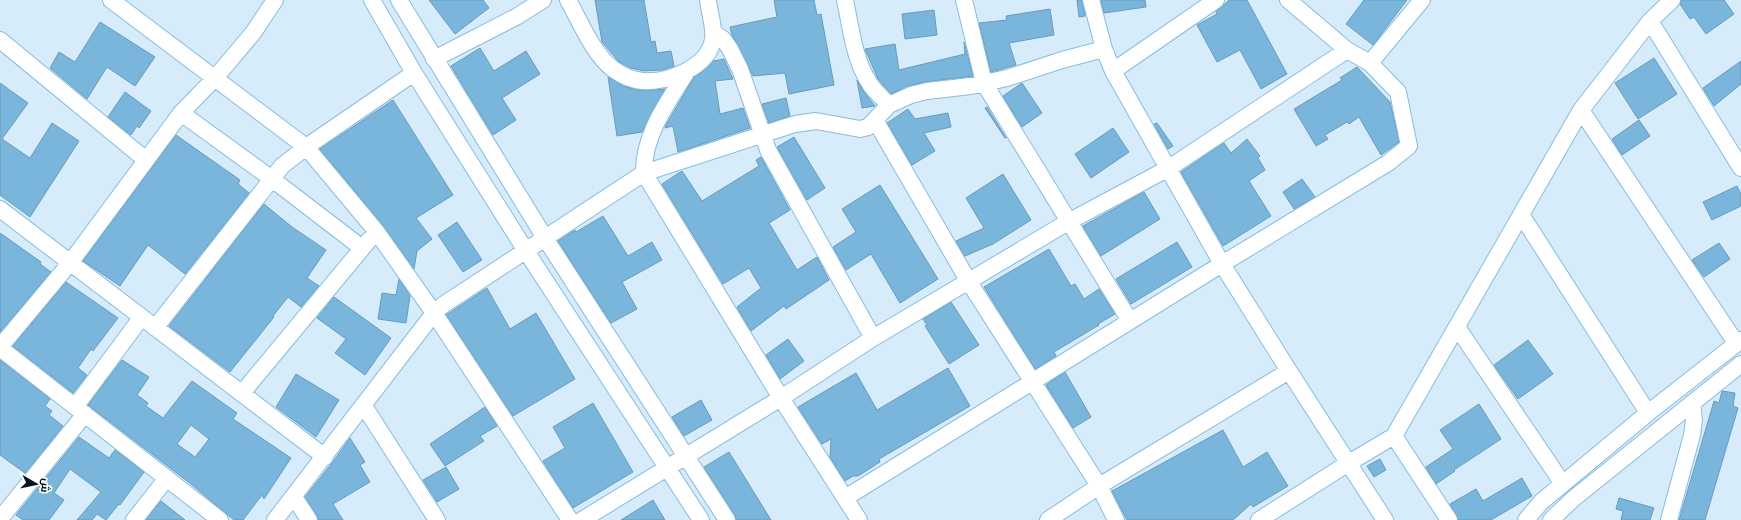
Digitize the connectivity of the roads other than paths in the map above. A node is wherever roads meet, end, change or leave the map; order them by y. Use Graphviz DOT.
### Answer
graph roads {
  1 [pos="111,0"];
  2 [pos="274,0"];
  3 [pos="372,0"];
  4 [pos="398,0"];
  5 [pos="543,0"];
  6 [pos="568,0"];
  7 [pos="708,0"];
  8 [pos="845,0"];
  9 [pos="964,0"];
  10 [pos="1091,0"];
  11 [pos="1216,0"];
  12 [pos="1288,0"];
  13 [pos="1422,0"];
  14 [pos="1672,0"];
  15 [pos="1650,21"];
  16 [pos="713,32"];
  17 [pos="0,40"];
  18 [pos="1104,49"];
  19 [pos="1347,50"];
  20 [pos="434,59"];
  21 [pos="1370,63"];
  22 [pos="1113,71"];
  23 [pos="686,73"];
  24 [pos="414,74"];
  25 [pos="215,78"];
  26 [pos="984,83"];
  27 [pos="889,105"];
  28 [pos="1581,110"];
  29 [pos="181,113"];
  30 [pos="875,120"];
  31 [pos="762,136"];
  32 [pos="306,147"];
  33 [pos="146,160"];
  34 [pos="1169,168"];
  35 [pos="1741,168"];
  36 [pos="644,173"];
  37 [pos="272,179"];
  38 [pos="0,209"];
  39 [pos="1522,216"];
  40 [pos="1068,222"];
  41 [pos="376,231"];
  42 [pos="545,238"];
  43 [pos="362,248"];
  44 [pos="526,251"];
  45 [pos="70,263"];
  46 [pos="1222,264"];
  47 [pos="969,282"];
  48 [pos="434,314"];
  49 [pos="141,318"];
  50 [pos="1130,321"];
  51 [pos="1457,327"];
  52 [pos="155,328"];
  53 [pos="873,338"];
  54 [pos="1739,342"];
  55 [pos="0,347"];
  56 [pos="1741,364"];
  57 [pos="1289,371"];
  58 [pos="1033,382"];
  59 [pos="242,393"];
  60 [pos="781,398"];
  61 [pos="1692,403"];
  62 [pos="364,406"];
  63 [pos="80,410"];
  64 [pos="1648,413"];
  65 [pos="1394,436"];
  66 [pos="686,455"];
  67 [pos="325,457"];
  68 [pos="1347,464"];
  69 [pos="668,468"];
  70 [pos="167,478"];
  71 [pos="1563,484"];
  72 [pos="1099,486"];
  73 [pos="294,496"];
  74 [pos="845,498"];
  75 [pos="0,519"];
  76 [pos="134,520"];
  77 [pos="220,520"];
  78 [pos="275,520"];
  79 [pos="309,520"];
  80 [pos="437,520"];
  81 [pos="570,520"];
  82 [pos="582,520"];
  83 [pos="701,520"];
  84 [pos="727,520"];
  85 [pos="858,520"];
  86 [pos="1048,520"];
  87 [pos="1116,520"];
  88 [pos="1259,520"];
  89 [pos="1385,520"];
  90 [pos="1449,520"];
  91 [pos="1526,520"];
  92 [pos="1551,520"];
  93 [pos="1669,520"];
  1 -- 25 [label="street"];
  2 -- 25 [label="street"];
  3 -- 24 [label="street"];
  4 -- 20 [label="street"];
  5 -- 20 [label="street"];
  6 -- 23 [label="street"];
  7 -- 16 [label="street"];
  8 -- 27 [label="street"];
  9 -- 26 [label="street"];
  10 -- 18 [label="street"];
  11 -- 22 [label="street"];
  12 -- 19 [label="street"];
  13 -- 21 [label="street"];
  14 -- 15 [label="street"];
  15 -- 28 [label="street"];
  15 -- 35 [label="street"];
  16 -- 23 [label="street"];
  16 -- 31 [label="street"];
  17 -- 33 [label="street"];
  18 -- 22 [label="street"];
  18 -- 26 [label="street"];
  19 -- 21 [label="street"];
  19 -- 34 [label="street"];
  20 -- 42 [label="street"];
  21 -- 46 [label="street"];
  22 -- 34 [label="street"];
  23 -- 36 [label="street"];
  24 -- 32 [label="street"];
  24 -- 44 [label="street"];
  25 -- 29 [label="street"];
  25 -- 32 [label="street"];
  26 -- 27 [label="street"];
  26 -- 40 [label="street"];
  27 -- 30 [label="street"];
  28 -- 39 [label="street"];
  28 -- 54 [label="street"];
  29 -- 33 [label="street"];
  29 -- 37 [label="street"];
  30 -- 31 [label="street"];
  30 -- 47 [label="street"];
  31 -- 36 [label="street"];
  31 -- 53 [label="street"];
  32 -- 37 [label="street"];
  32 -- 41 [label="street"];
  33 -- 45 [label="street"];
  34 -- 40 [label="street"];
  34 -- 46 [label="street"];
  36 -- 42 [label="street"];
  36 -- 60 [label="street"];
  37 -- 43 [label="street"];
  37 -- 52 [label="street"];
  38 -- 45 [label="street"];
  39 -- 51 [label="street"];
  39 -- 64 [label="street"];
  40 -- 47 [label="street"];
  40 -- 50 [label="street"];
  41 -- 43 [label="street"];
  41 -- 48 [label="street"];
  42 -- 44 [label="street"];
  42 -- 66 [label="street"];
  43 -- 59 [label="street"];
  44 -- 48 [label="street"];
  44 -- 69 [label="street"];
  45 -- 49 [label="street"];
  45 -- 55 [label="street"];
  46 -- 50 [label="street"];
  46 -- 57 [label="street"];
  47 -- 53 [label="street"];
  47 -- 58 [label="street"];
  48 -- 62 [label="street"];
  48 -- 81 [label="street"];
  49 -- 52 [label="street"];
  49 -- 63 [label="street"];
  50 -- 58 [label="street"];
  51 -- 65 [label="street"];
  51 -- 71 [label="street"];
  52 -- 59 [label="street"];
  53 -- 60 [label="street"];
  54 -- 64 [label="street"];
  55 -- 63 [label="street"];
  56 -- 61 [label="street"];
  57 -- 68 [label="street"];
  57 -- 72 [label="street"];
  58 -- 72 [label="street"];
  58 -- 74 [label="street"];
  59 -- 67 [label="street"];
  60 -- 66 [label="street"];
  60 -- 74 [label="street"];
  61 -- 92 [label="street"];
  61 -- 93 [label="street"];
  62 -- 67 [label="street"];
  62 -- 80 [label="street"];
  63 -- 70 [label="street"];
  63 -- 75 [label="street"];
  64 -- 71 [label="street"];
  65 -- 68 [label="street"];
  65 -- 90 [label="street"];
  66 -- 69 [label="street"];
  66 -- 84 [label="street"];
  67 -- 73 [label="street"];
  68 -- 88 [label="street"];
  68 -- 89 [label="street"];
  69 -- 82 [label="street"];
  69 -- 83 [label="street"];
  70 -- 76 [label="street"];
  70 -- 77 [label="street"];
  71 -- 91 [label="street"];
  72 -- 86 [label="street"];
  72 -- 87 [label="street"];
  73 -- 78 [label="street"];
  73 -- 79 [label="street"];
  74 -- 85 [label="street"];
}
